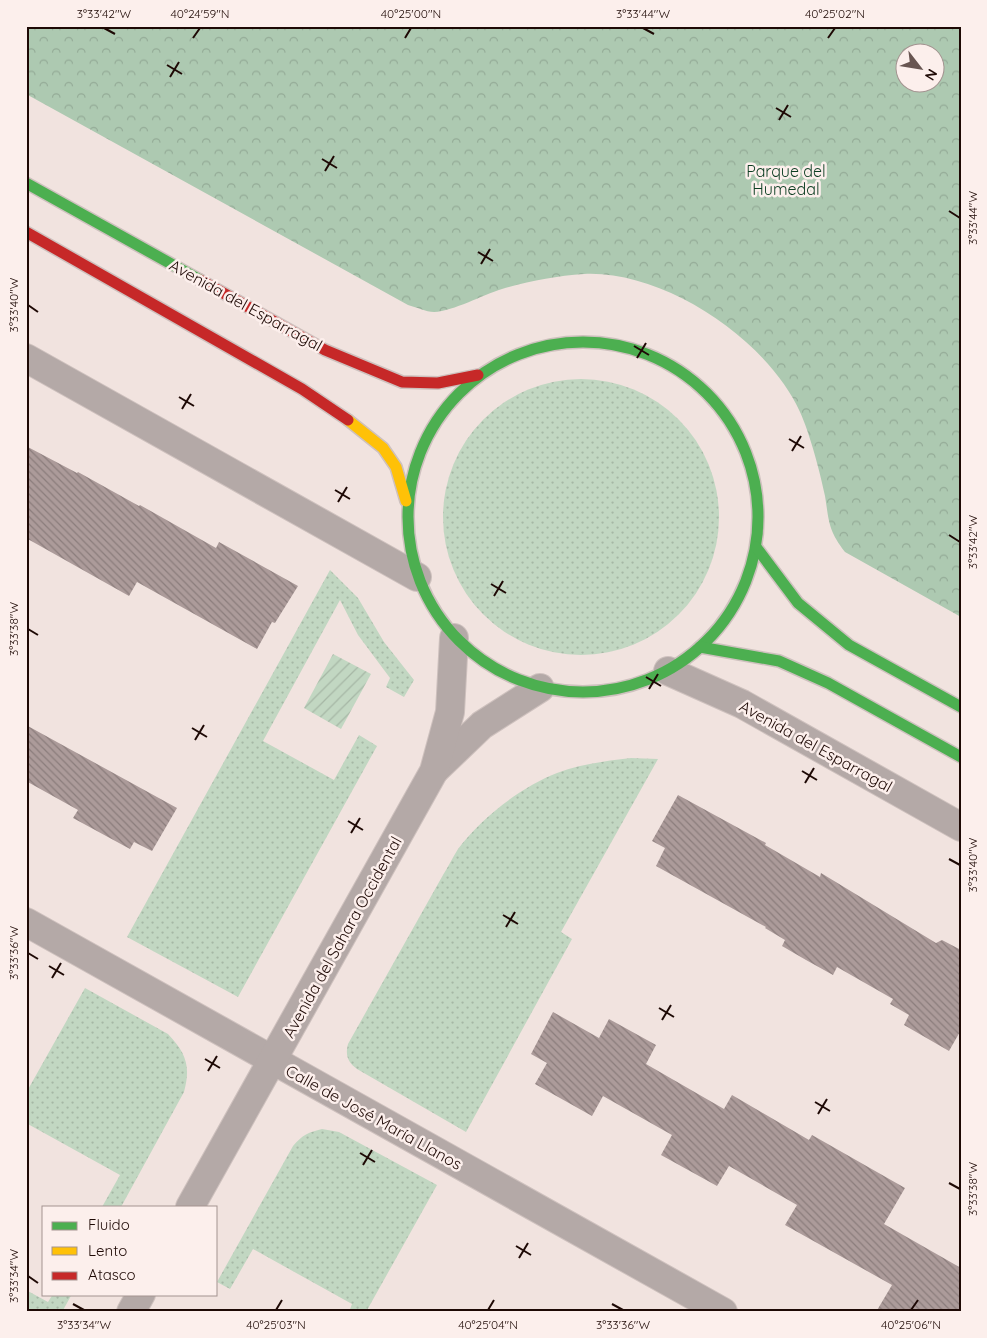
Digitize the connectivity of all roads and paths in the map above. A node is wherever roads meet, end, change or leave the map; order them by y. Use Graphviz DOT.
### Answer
graph roads {
  1 [pos="26,183"];
  2 [pos="26,232"];
  3 [pos="26,358"];
  4 [pos="478,375"];
  5 [pos="407,505"];
  6 [pos="756,547"];
  7 [pos="417,577"];
  8 [pos="454,638"];
  9 [pos="700,647"];
  10 [pos="668,671"];
  11 [pos="540,688"];
  12 [pos="961,707"];
  13 [pos="961,757"];
  14 [pos="434,771"];
  15 [pos="961,827"];
  16 [pos="26,922"];
  17 [pos="272,1060"];
  18 [pos="191,1206"];
  19 [pos="140,1296"];
  20 [pos="131,1312"];
  21 [pos="722,1312"];
  1 -- 4 [label="main road, Avenida del Esparragal"];
  2 -- 5 [label="main road"];
  3 -- 7 [label="street"];
  4 -- 5 [label="main road"];
  4 -- 6 [label="main road"];
  5 -- 7 [label="main road"];
  6 -- 9 [label="main road"];
  6 -- 12 [label="main road"];
  7 -- 8 [label="main road"];
  8 -- 11 [label="main road"];
  8 -- 14 [label="street, Avenida del Sahara Occidental"];
  9 -- 10 [label="main road"];
  9 -- 13 [label="main road"];
  10 -- 11 [label="main road"];
  10 -- 15 [label="street, Avenida del Esparragal"];
  11 -- 14 [label="street, Avenida del Sahara Occidental"];
  14 -- 17 [label="street, Avenida del Sahara Occidental"];
  16 -- 17 [label="street, Calle de José María Llanos"];
  17 -- 18 [label="street, Avenida del Sahara Occidental"];
  17 -- 21 [label="street, Calle de José María Llanos"];
  19 -- 20 [label="street"];
}
